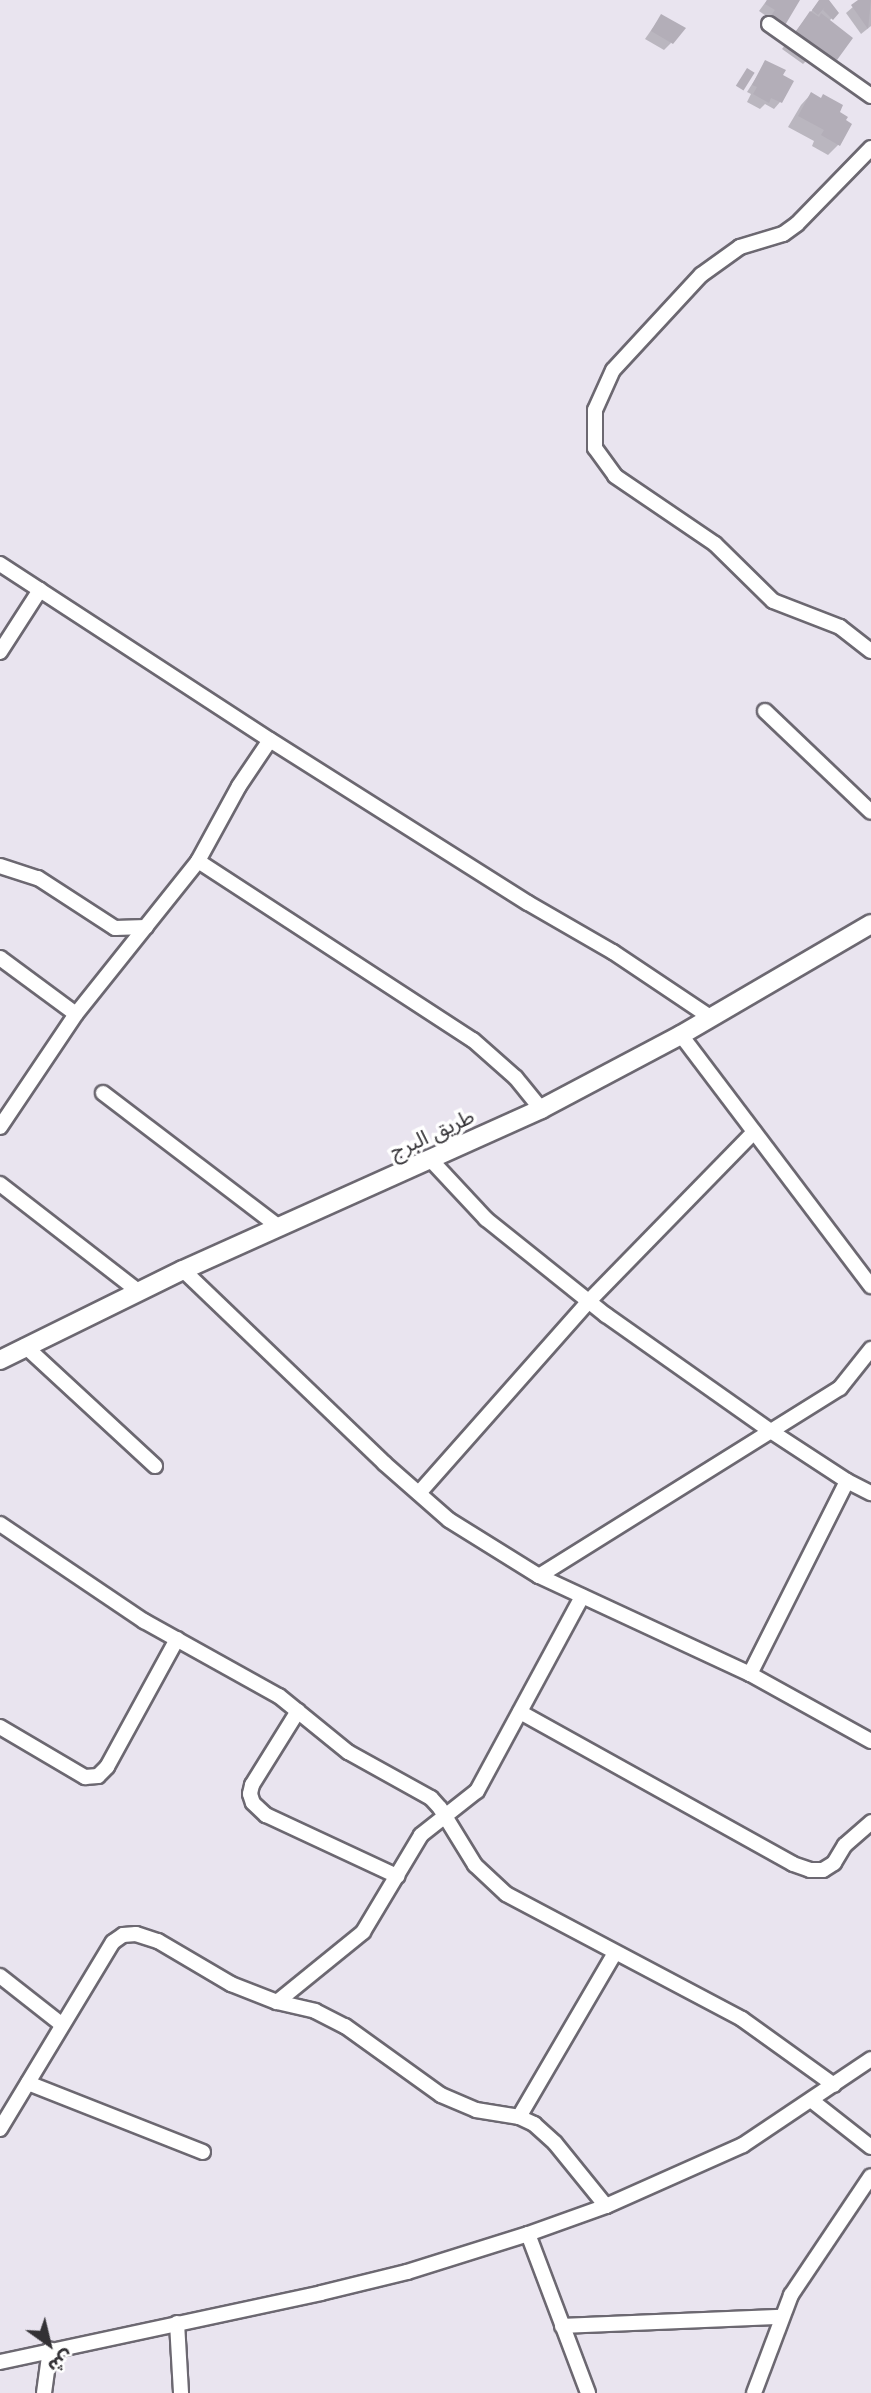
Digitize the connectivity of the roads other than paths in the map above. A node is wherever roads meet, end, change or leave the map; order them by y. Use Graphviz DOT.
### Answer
graph roads {
  1 [pos="769,24"];
  2 [pos="871,96"];
  3 [pos="871,148"];
  4 [pos="0,564"];
  5 [pos="40,590"];
  6 [pos="871,651"];
  7 [pos="0,652"];
  8 [pos="765,711"];
  9 [pos="270,740"];
  10 [pos="871,812"];
  11 [pos="198,861"];
  12 [pos="0,866"];
  13 [pos="871,924"];
  14 [pos="146,927"];
  15 [pos="0,958"];
  16 [pos="76,1014"];
  17 [pos="710,1017"];
  18 [pos="681,1035"];
  19 [pos="103,1093"];
  20 [pos="541,1109"];
  21 [pos="0,1127"];
  22 [pos="754,1132"];
  23 [pos="430,1159"];
  24 [pos="0,1184"];
  25 [pos="279,1227"];
  26 [pos="183,1270"];
  27 [pos="871,1286"];
  28 [pos="138,1291"];
  29 [pos="589,1301"];
  30 [pos="25,1346"];
  31 [pos="871,1349"];
  32 [pos="0,1360"];
  33 [pos="769,1430"];
  34 [pos="155,1466"];
  35 [pos="847,1481"];
  36 [pos="419,1493"];
  37 [pos="871,1493"];
  38 [pos="0,1524"];
  39 [pos="539,1576"];
  40 [pos="582,1597"];
  41 [pos="177,1639"];
  42 [pos="750,1674"];
  43 [pos="298,1711"];
  44 [pos="520,1712"];
  45 [pos="0,1727"];
  46 [pos="871,1741"];
  47 [pos="445,1815"];
  48 [pos="871,1822"];
  49 [pos="397,1876"];
  50 [pos="615,1953"];
  51 [pos="0,1976"];
  52 [pos="277,2002"];
  53 [pos="61,2024"];
  54 [pos="871,2059"];
  55 [pos="28,2083"];
  56 [pos="834,2085"];
  57 [pos="811,2100"];
  58 [pos="519,2117"];
  59 [pos="0,2129"];
  60 [pos="871,2147"];
  61 [pos="203,2151"];
  62 [pos="871,2176"];
  63 [pos="606,2206"];
  64 [pos="528,2234"];
  65 [pos="780,2317"];
  66 [pos="177,2323"];
  67 [pos="562,2326"];
  68 [pos="50,2350"];
  69 [pos="0,2362"];
  70 [pos="44,2393"];
  71 [pos="181,2393"];
  72 [pos="587,2393"];
  73 [pos="754,2393"];
  1 -- 2 [label="street"];
  3 -- 6 [label="street"];
  4 -- 5 [label="street"];
  5 -- 7 [label="street"];
  5 -- 9 [label="street"];
  8 -- 10 [label="street"];
  9 -- 11 [label="street"];
  9 -- 17 [label="street"];
  11 -- 14 [label="street"];
  11 -- 20 [label="street"];
  12 -- 14 [label="street"];
  13 -- 17 [label="street, طريق البرج"];
  14 -- 16 [label="street"];
  15 -- 16 [label="street"];
  16 -- 21 [label="street"];
  17 -- 18 [label="street, طريق البرج"];
  18 -- 20 [label="street, طريق البرج"];
  18 -- 22 [label="street"];
  19 -- 25 [label="street"];
  20 -- 23 [label="street, طريق البرج"];
  22 -- 27 [label="street"];
  22 -- 29 [label="street"];
  23 -- 25 [label="street, طريق البرج"];
  23 -- 29 [label="street"];
  24 -- 28 [label="street"];
  25 -- 26 [label="street, طريق البرج"];
  26 -- 28 [label="street, طريق البرج"];
  26 -- 36 [label="street"];
  28 -- 30 [label="street, طريق البرج"];
  29 -- 33 [label="street"];
  29 -- 36 [label="street"];
  30 -- 32 [label="street, طريق البرج"];
  30 -- 34 [label="street"];
  31 -- 33 [label="street"];
  33 -- 35 [label="street"];
  33 -- 39 [label="street"];
  35 -- 37 [label="street"];
  35 -- 42 [label="street"];
  36 -- 39 [label="street"];
  38 -- 41 [label="street"];
  39 -- 40 [label="street"];
  40 -- 42 [label="street"];
  40 -- 44 [label="street"];
  41 -- 43 [label="street"];
  41 -- 45 [label="street"];
  42 -- 46 [label="street"];
  43 -- 47 [label="street"];
  43 -- 49 [label="street"];
  44 -- 47 [label="street"];
  44 -- 48 [label="street"];
  47 -- 49 [label="street"];
  47 -- 50 [label="street"];
  49 -- 52 [label="street"];
  50 -- 56 [label="street"];
  50 -- 58 [label="street"];
  51 -- 53 [label="street"];
  52 -- 53 [label="street"];
  52 -- 58 [label="street"];
  53 -- 55 [label="street"];
  54 -- 56 [label="street"];
  55 -- 59 [label="street"];
  55 -- 61 [label="street"];
  56 -- 57 [label="street"];
  57 -- 60 [label="street"];
  57 -- 63 [label="street"];
  58 -- 63 [label="street"];
  62 -- 65 [label="street"];
  63 -- 64 [label="street"];
  64 -- 66 [label="street"];
  64 -- 67 [label="street"];
  65 -- 67 [label="street"];
  65 -- 73 [label="street"];
  66 -- 68 [label="street"];
  66 -- 71 [label="street"];
  67 -- 72 [label="street"];
  68 -- 69 [label="street"];
  68 -- 70 [label="street"];
}
